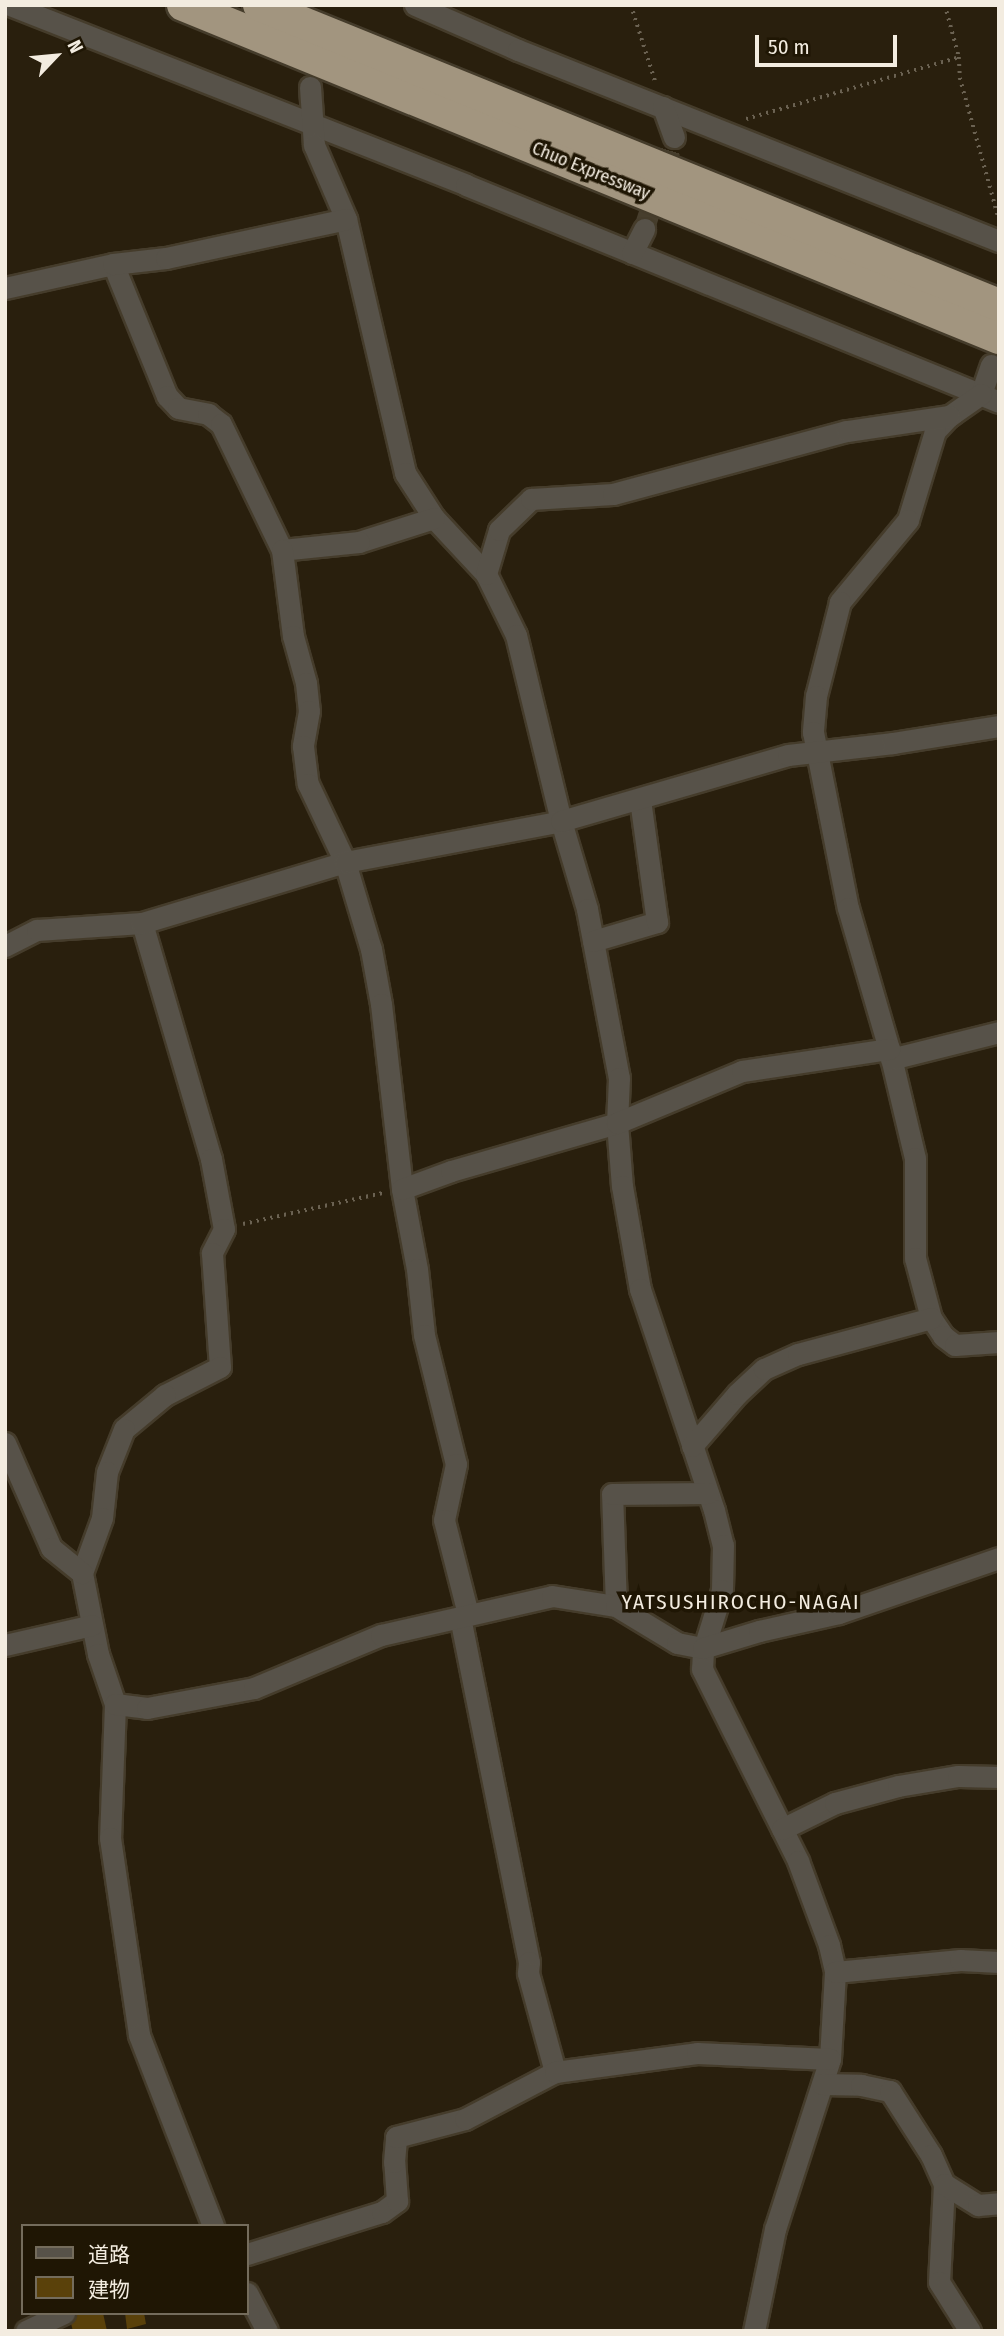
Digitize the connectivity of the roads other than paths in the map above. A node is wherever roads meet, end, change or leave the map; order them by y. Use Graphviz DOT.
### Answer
graph roads {
  1 [pos="10,5"];
  2 [pos="183,5"];
  3 [pos="258,5"];
  4 [pos="415,5"];
  5 [pos="310,87"];
  6 [pos="663,107"];
  7 [pos="311,123"];
  8 [pos="674,137"];
  9 [pos="346,219"];
  10 [pos="644,229"];
  11 [pos="999,241"];
  12 [pos="632,253"];
  13 [pos="113,264"];
  14 [pos="5,288"];
  15 [pos="999,305"];
  16 [pos="995,351"];
  17 [pos="990,398"];
  18 [pos="949,415"];
  19 [pos="434,518"];
  20 [pos="282,550"];
  21 [pos="486,574"];
  22 [pos="999,726"];
  23 [pos="817,750"];
  24 [pos="640,799"];
  25 [pos="561,821"];
  26 [pos="345,862"];
  27 [pos="142,923"];
  28 [pos="593,941"];
  29 [pos="5,946"];
  30 [pos="999,1032"];
  31 [pos="890,1054"];
  32 [pos="617,1123"];
  33 [pos="402,1189"];
  34 [pos="931,1318"];
  35 [pos="999,1342"];
  36 [pos="5,1443"];
  37 [pos="692,1446"];
  38 [pos="708,1493"];
  39 [pos="999,1558"];
  40 [pos="82,1573"];
  41 [pos="616,1605"];
  42 [pos="464,1615"];
  43 [pos="92,1625"];
  44 [pos="5,1645"];
  45 [pos="703,1648"];
  46 [pos="115,1703"];
  47 [pos="999,1777"];
  48 [pos="782,1829"];
  49 [pos="999,1962"];
  50 [pos="835,1972"];
  51 [pos="830,2059"];
  52 [pos="555,2072"];
  53 [pos="822,2084"];
  54 [pos="944,2184"];
  55 [pos="999,2203"];
  56 [pos="212,2224"];
  57 [pos="248,2254"];
  58 [pos="248,2295"];
  59 [pos="60,2315"];
  60 [pos="26,2331"];
  61 [pos="267,2331"];
  62 [pos="754,2331"];
  63 [pos="970,2331"];
  1 -- 7 [label="street"];
  2 -- 16 [label="highway, Chuo Expressway"];
  3 -- 15 [label="highway, Chuo Expressway"];
  4 -- 6 [label="street"];
  5 -- 7 [label="street"];
  6 -- 8 [label="street"];
  6 -- 11 [label="street"];
  7 -- 9 [label="street"];
  7 -- 12 [label="street"];
  9 -- 13 [label="street"];
  9 -- 19 [label="street"];
  10 -- 12 [label="street"];
  12 -- 17 [label="street"];
  13 -- 14 [label="street"];
  13 -- 20 [label="street"];
  16 -- 17 [label="street"];
  17 -- 18 [label="street"];
  18 -- 21 [label="street"];
  18 -- 23 [label="street"];
  19 -- 20 [label="street"];
  19 -- 21 [label="street"];
  20 -- 26 [label="street"];
  21 -- 25 [label="street"];
  22 -- 23 [label="street"];
  23 -- 24 [label="street"];
  23 -- 31 [label="street"];
  24 -- 25 [label="street"];
  24 -- 28 [label="street"];
  25 -- 26 [label="street"];
  25 -- 28 [label="street"];
  26 -- 27 [label="street"];
  26 -- 33 [label="street"];
  27 -- 29 [label="street"];
  27 -- 40 [label="street"];
  28 -- 32 [label="street"];
  30 -- 31 [label="street"];
  31 -- 32 [label="street"];
  31 -- 34 [label="street"];
  32 -- 33 [label="street"];
  32 -- 37 [label="street"];
  33 -- 42 [label="street"];
  34 -- 35 [label="street"];
  34 -- 37 [label="street"];
  36 -- 40 [label="street"];
  37 -- 38 [label="street"];
  38 -- 41 [label="street"];
  38 -- 45 [label="street"];
  39 -- 45 [label="street"];
  40 -- 43 [label="street"];
  41 -- 42 [label="street"];
  41 -- 45 [label="street"];
  42 -- 46 [label="street"];
  42 -- 52 [label="street"];
  43 -- 44 [label="street"];
  43 -- 46 [label="street"];
  45 -- 48 [label="street"];
  46 -- 56 [label="street"];
  47 -- 48 [label="street"];
  48 -- 50 [label="street"];
  49 -- 50 [label="street"];
  50 -- 51 [label="street"];
  51 -- 52 [label="street"];
  51 -- 53 [label="street"];
  52 -- 57 [label="street"];
  53 -- 54 [label="street"];
  53 -- 62 [label="street"];
  54 -- 55 [label="street"];
  54 -- 63 [label="street"];
  58 -- 61 [label="street"];
  59 -- 60 [label="street"];
}
